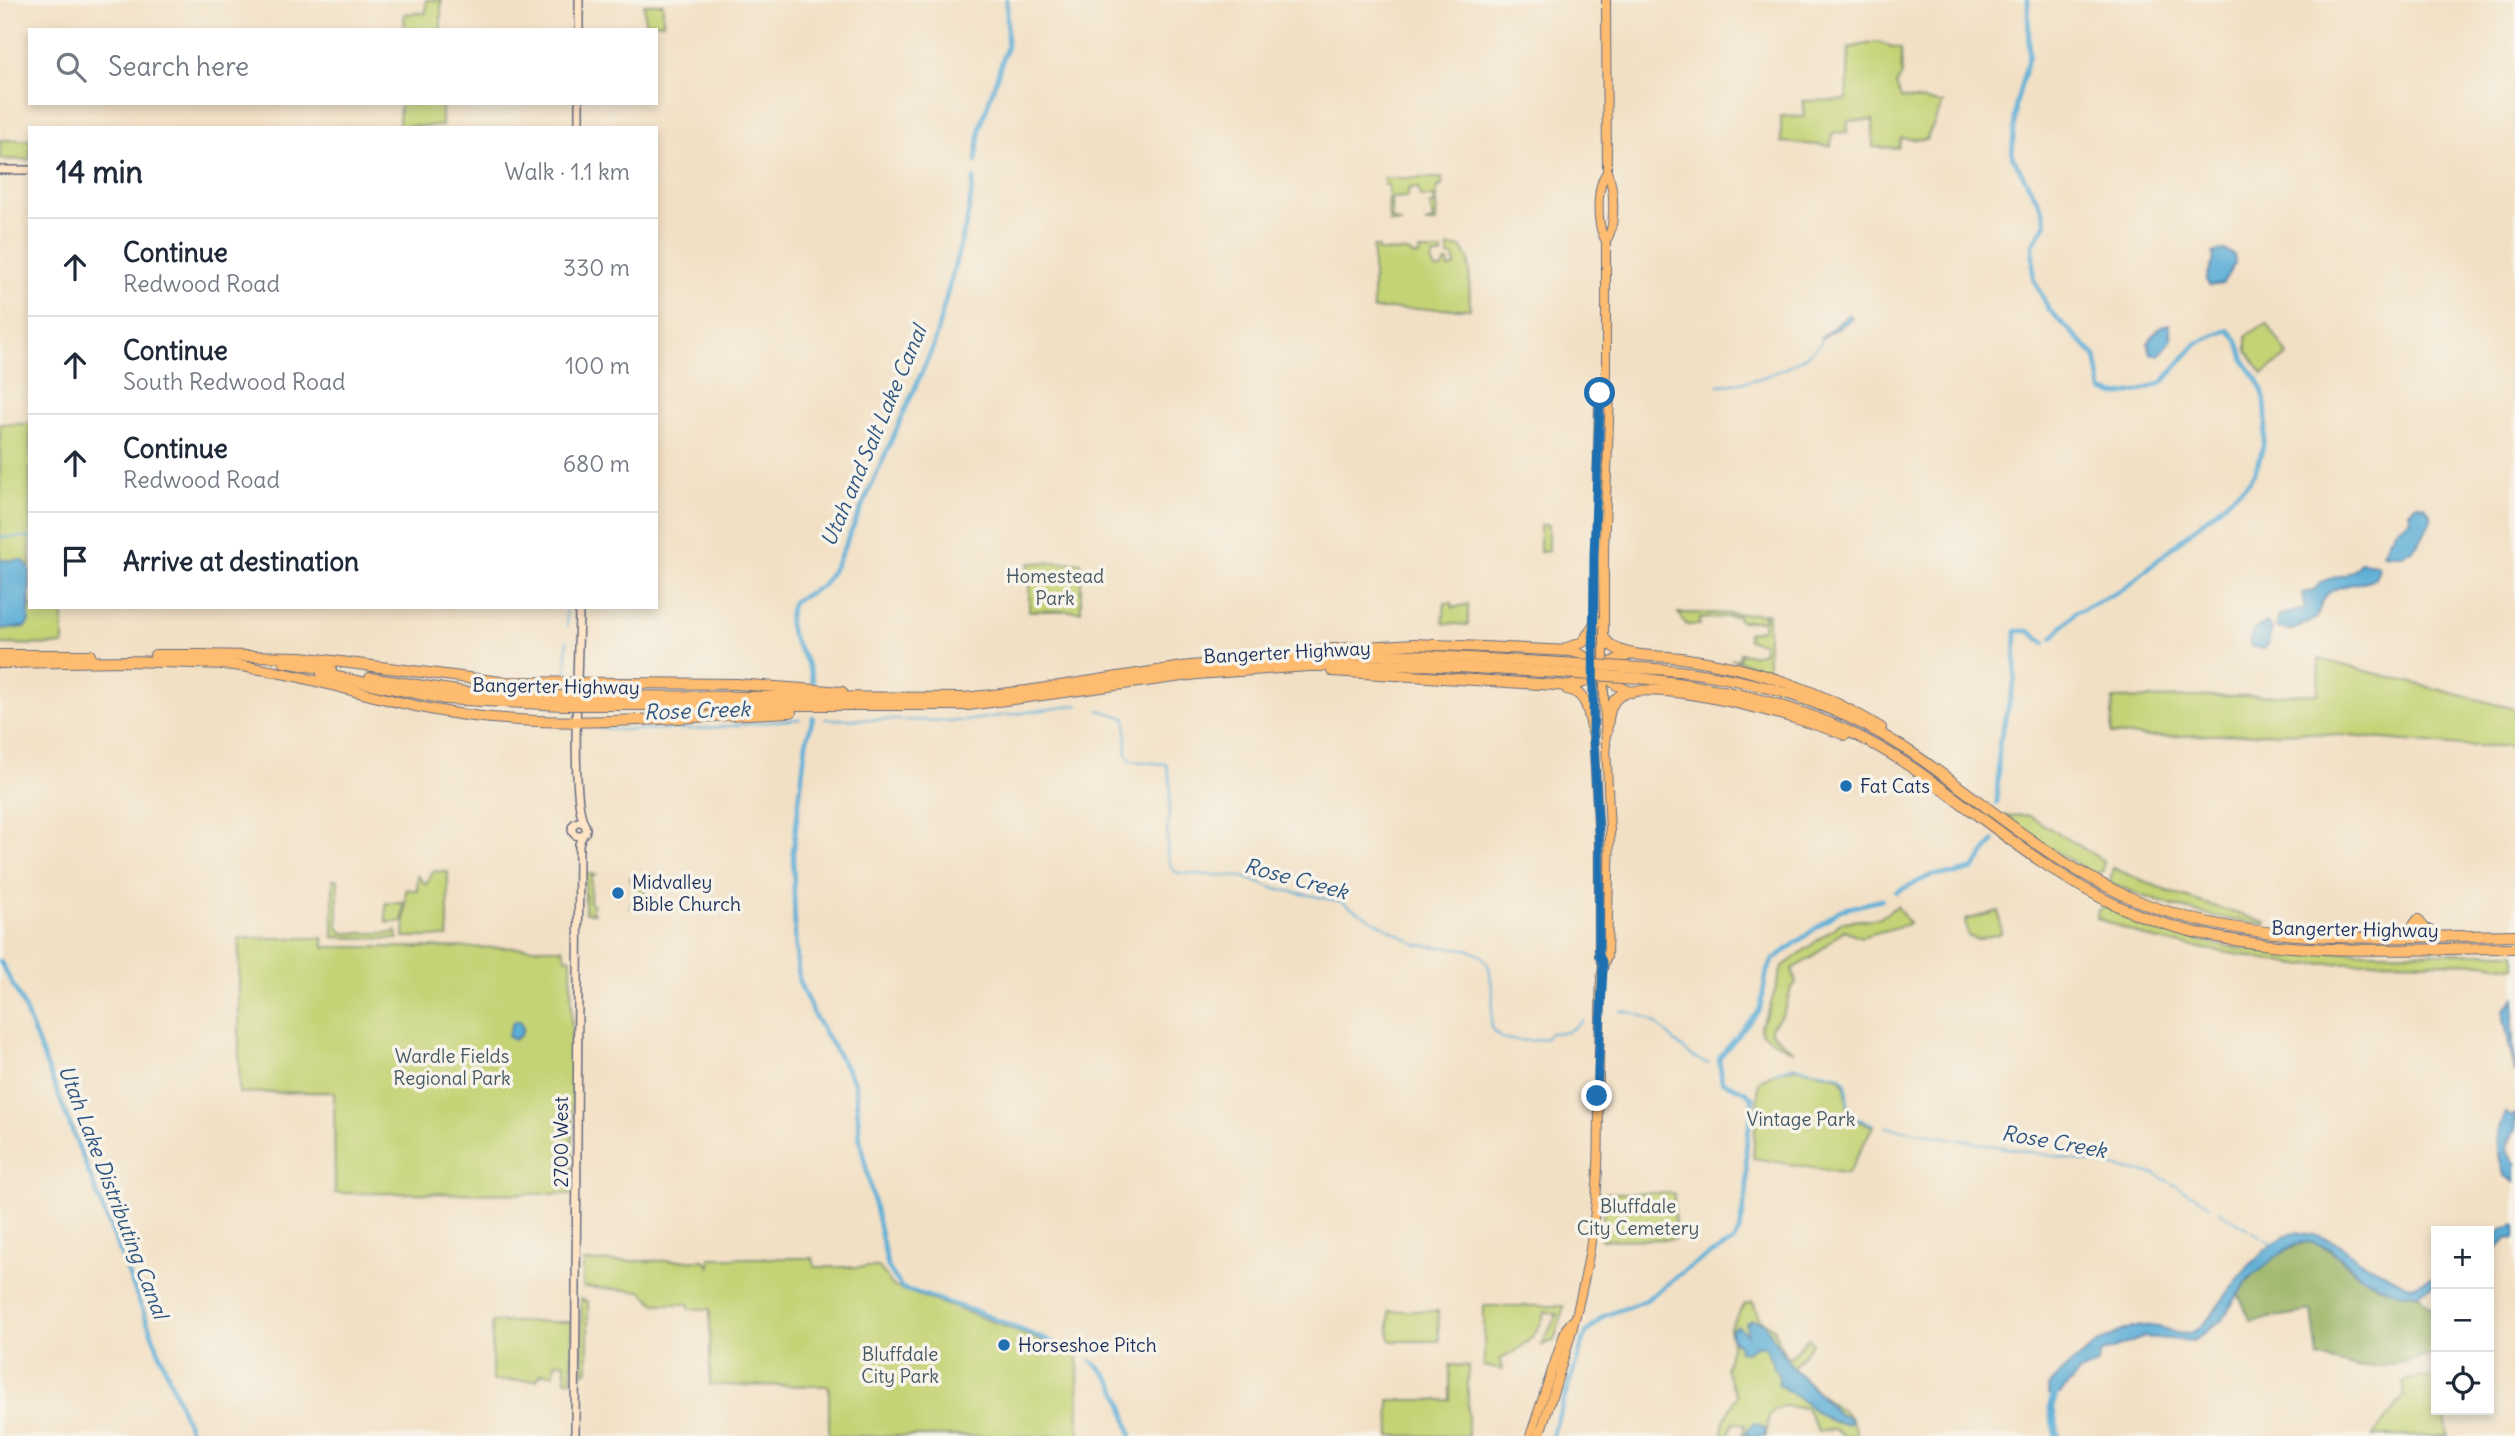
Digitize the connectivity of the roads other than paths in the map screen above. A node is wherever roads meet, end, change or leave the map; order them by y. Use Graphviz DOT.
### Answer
graph roads {
  1 [pos="579,0"];
  2 [pos="1606,0"];
  3 [pos="579,28"];
  4 [pos="579,105"];
  5 [pos="579,126"];
  6 [pos="0,170"];
  7 [pos="28,170"];
  8 [pos="1606,383"];
  9 [pos="579,609"];
  10 [pos="1595,622"];
  11 [pos="1605,639"];
  12 [pos="1551,650"];
  13 [pos="1639,653"];
  14 [pos="0,655"];
  15 [pos="200,655"];
  16 [pos="1236,661"];
  17 [pos="0,663"];
  18 [pos="223,664"];
  19 [pos="1258,668"];
  20 [pos="1562,668"];
  21 [pos="1599,671"];
  22 [pos="1640,673"];
  23 [pos="578,682"];
  24 [pos="1552,686"];
  25 [pos="1633,692"];
  26 [pos="922,699"];
  27 [pos="562,701"];
  28 [pos="595,701"];
  29 [pos="896,706"];
  30 [pos="578,721"];
  31 [pos="1593,732"];
  32 [pos="1606,733"];
  33 [pos="1910,766"];
  34 [pos="1970,796"];
  35 [pos="580,823"];
  36 [pos="574,834"];
  37 [pos="583,834"];
  38 [pos="579,847"];
  39 [pos="2515,935"];
  40 [pos="2399,936"];
  41 [pos="2437,936"];
  42 [pos="2515,948"];
  43 [pos="1603,964"];
  44 [pos="1572,1321"];
  45 [pos="575,1436"];
  46 [pos="1530,1436"];
  47 [pos="1539,1436"];
  1 -- 3 [label="main road"];
  2 -- 8 [label="main road"];
  4 -- 5 [label="main road"];
  6 -- 7 [label="main road"];
  8 -- 10 [label="main road"];
  8 -- 11 [label="main road"];
  9 -- 23 [label="main road"];
  10 -- 12 [label="highway"];
  10 -- 21 [label="main road"];
  11 -- 13 [label="highway"];
  11 -- 21 [label="main road"];
  12 -- 16 [label="highway"];
  12 -- 21 [label="highway"];
  13 -- 21 [label="highway"];
  13 -- 34 [label="highway"];
  14 -- 15 [label="highway, Bangerter Highway"];
  15 -- 23 [label="highway"];
  15 -- 27 [label="highway, Bangerter Highway"];
  16 -- 20 [label="highway, Bangerter Highway"];
  16 -- 26 [label="highway, Bangerter Highway"];
  17 -- 18 [label="highway, Bangerter Highway"];
  18 -- 27 [label="highway, Bangerter Highway"];
  18 -- 30 [label="highway"];
  19 -- 20 [label="highway, Bangerter Highway"];
  19 -- 24 [label="highway"];
  19 -- 29 [label="highway, Bangerter Highway"];
  20 -- 22 [label="highway, Bangerter Highway, bridge"];
  21 -- 24 [label="highway"];
  21 -- 25 [label="highway"];
  21 -- 31 [label="main road"];
  21 -- 32 [label="main road"];
  22 -- 33 [label="highway, Bangerter Highway"];
  22 -- 34 [label="highway, Bangerter Highway"];
  23 -- 26 [label="highway"];
  23 -- 30 [label="main road"];
  24 -- 31 [label="highway"];
  25 -- 32 [label="highway"];
  25 -- 33 [label="highway"];
  26 -- 28 [label="highway, Bangerter Highway"];
  27 -- 28 [label="highway, Bangerter Highway, bridge"];
  28 -- 29 [label="highway, Bangerter Highway"];
  29 -- 30 [label="highway"];
  30 -- 35 [label="main road"];
  31 -- 43 [label="main road"];
  32 -- 43 [label="main road"];
  33 -- 42 [label="highway, Bangerter Highway"];
  34 -- 40 [label="highway, Bangerter Highway"];
  35 -- 36 [label="main road"];
  35 -- 37 [label="main road, 2700 West"];
  36 -- 37 [label="main road"];
  36 -- 38 [label="main road, 2700 West"];
  37 -- 38 [label="main road, 2700 West"];
  38 -- 45 [label="main road, 2700 West"];
  39 -- 41 [label="highway, Bangerter Highway"];
  40 -- 41 [label="highway, Bangerter Highway"];
  40 -- 41 [label="highway"];
  43 -- 44 [label="main road"];
  44 -- 46 [label="main road"];
  44 -- 47 [label="main road"];
}
